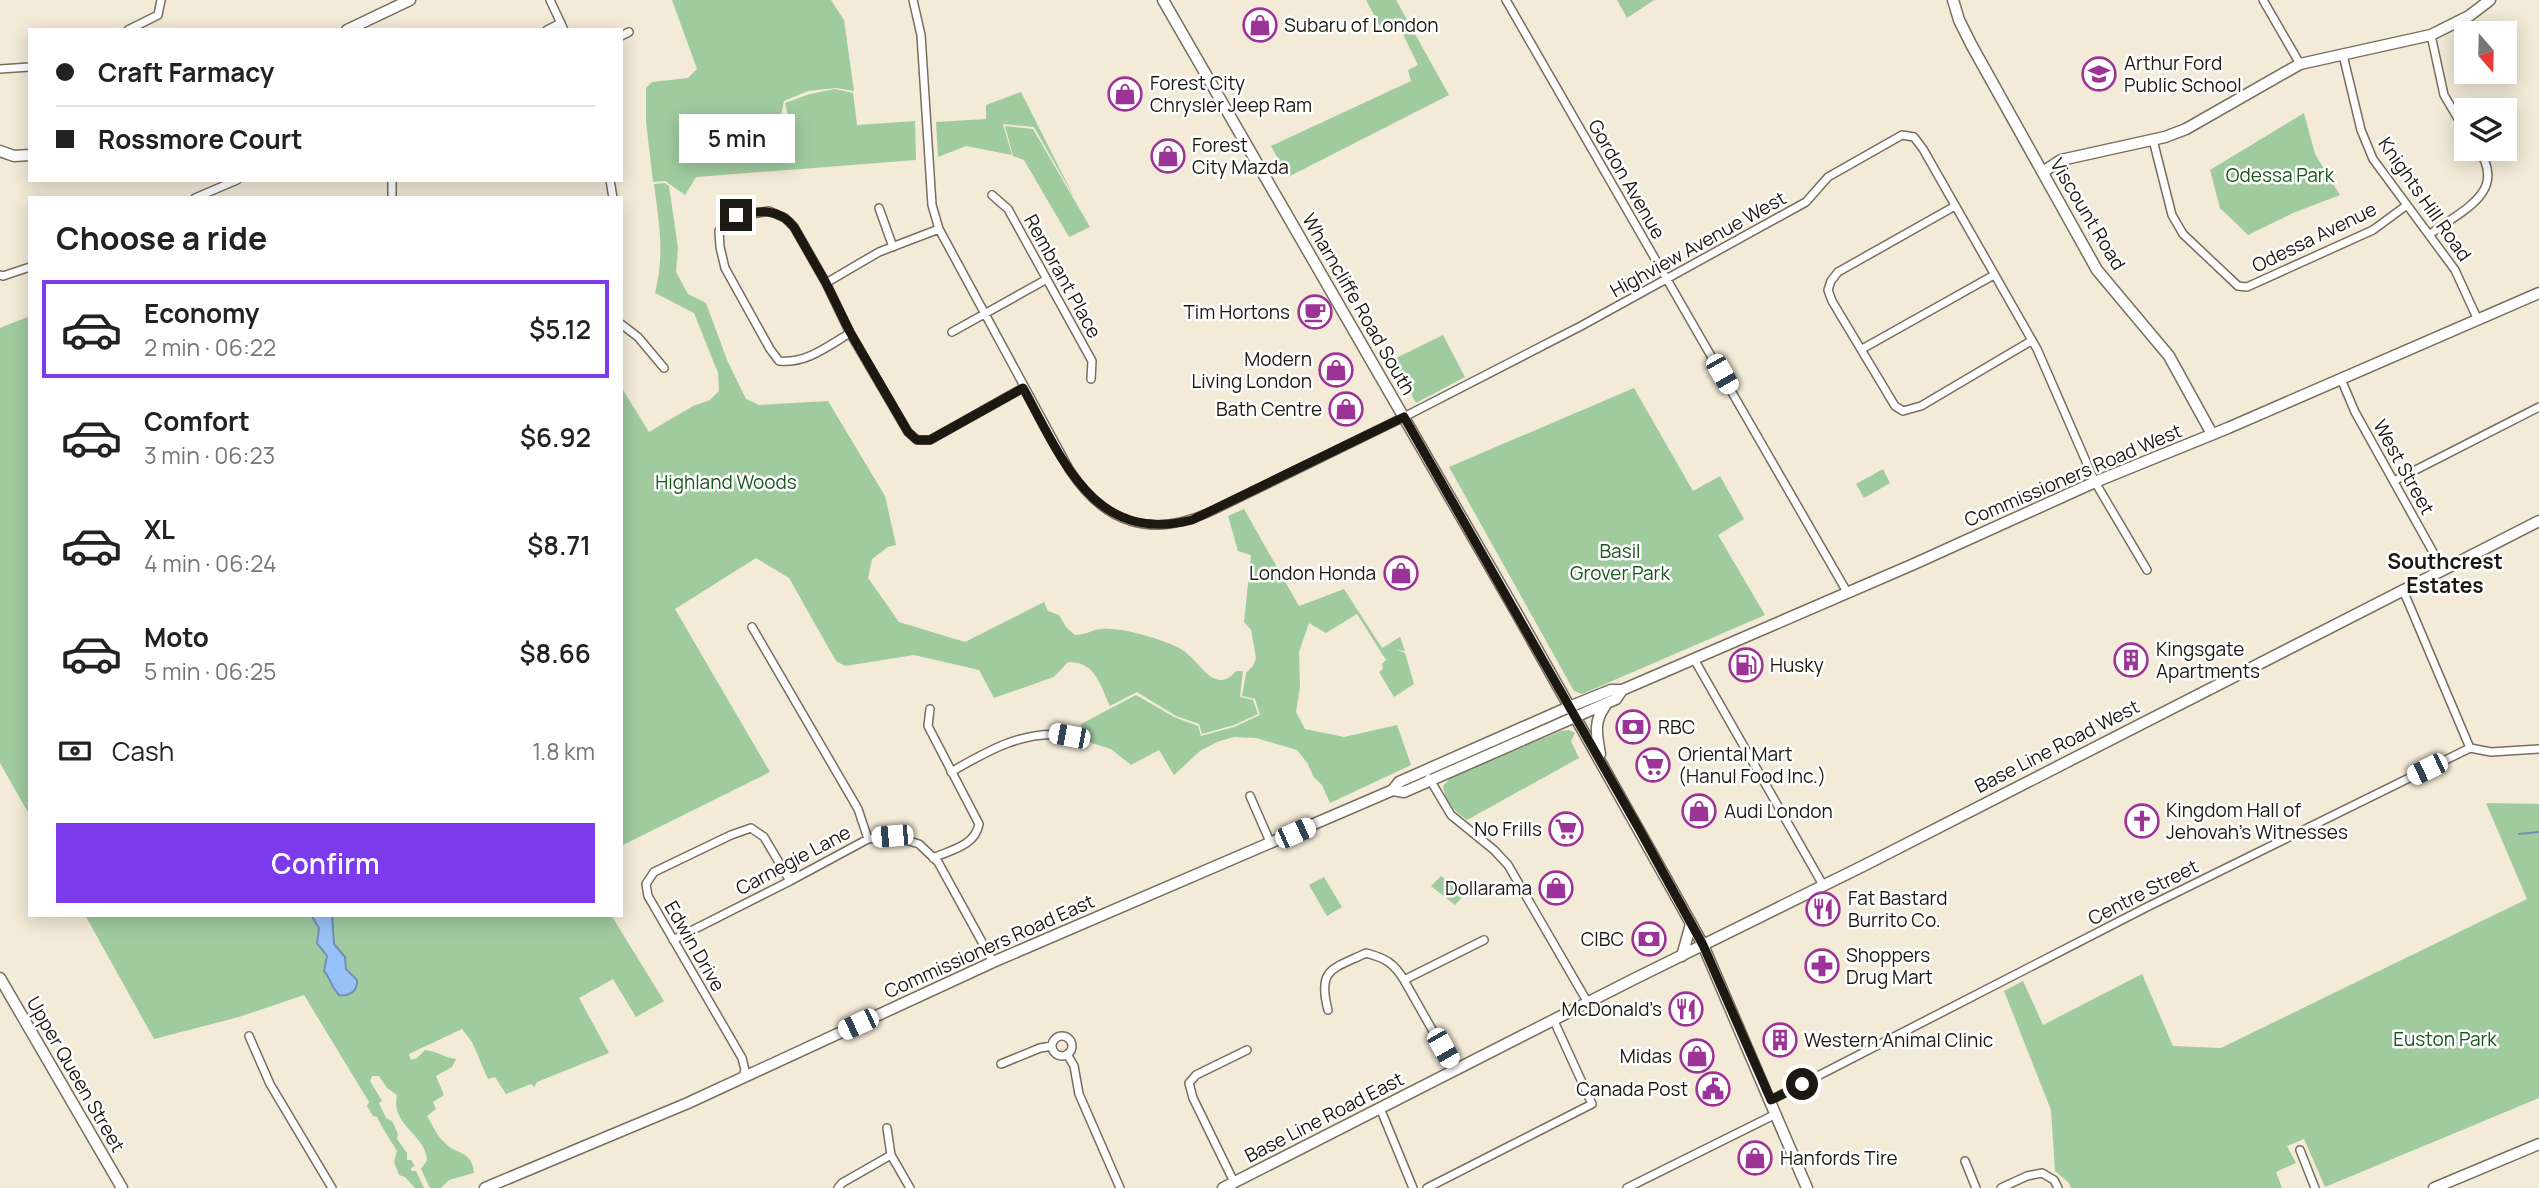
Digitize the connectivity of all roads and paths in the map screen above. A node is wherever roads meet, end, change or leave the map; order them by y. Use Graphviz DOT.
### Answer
graph roads {
  1 [pos="161,0"];
  2 [pos="410,0"];
  3 [pos="550,0"];
  4 [pos="913,0"];
  5 [pos="1164,0"];
  6 [pos="1506,0"];
  7 [pos="1953,0"];
  8 [pos="2263,0"];
  9 [pos="2490,0"];
  10 [pos="562,26"];
  11 [pos="132,28"];
  12 [pos="351,28"];
  13 [pos="2431,35"];
  14 [pos="2343,55"];
  15 [pos="2300,64"];
  16 [pos="28,67"];
  17 [pos="0,69"];
  18 [pos="2454,112"];
  19 [pos="2153,140"];
  20 [pos="0,151"];
  21 [pos="28,155"];
  22 [pos="2485,161"];
  23 [pos="2043,172"];
  24 [pos="232,182"];
  25 [pos="992,195"];
  26 [pos="200,196"];
  27 [pos="2407,205"];
  28 [pos="1955,206"];
  29 [pos="879,208"];
  30 [pos="939,229"];
  31 [pos="2429,235"];
  32 [pos="893,247"];
  33 [pos="28,268"];
  34 [pos="0,275"];
  35 [pos="1994,275"];
  36 [pos="1047,279"];
  37 [pos="1667,279"];
  38 [pos="826,283"];
  39 [pos="2539,293"];
  40 [pos="984,314"];
  41 [pos="2477,318"];
  42 [pos="623,326"];
  43 [pos="850,332"];
  44 [pos="952,332"];
  45 [pos="2031,341"];
  46 [pos="1862,349"];
  47 [pos="664,368"];
  48 [pos="1091,379"];
  49 [pos="2341,379"];
  50 [pos="1023,388"];
  51 [pos="2539,407"];
  52 [pos="1404,417"];
  53 [pos="2212,434"];
  54 [pos="2394,481"];
  55 [pos="2095,482"];
  56 [pos="2539,521"];
  57 [pos="2147,570"];
  58 [pos="2443,570"];
  59 [pos="2403,590"];
  60 [pos="1847,592"];
  61 [pos="752,627"];
  62 [pos="1693,659"];
  63 [pos="1622,690"];
  64 [pos="1606,704"];
  65 [pos="1569,707"];
  66 [pos="930,709"];
  67 [pos="1575,718"];
  68 [pos="1069,736"];
  69 [pos="2470,748"];
  70 [pos="2539,749"];
  71 [pos="1602,765"];
  72 [pos="1425,771"];
  73 [pos="951,772"];
  74 [pos="1430,781"];
  75 [pos="1393,790"];
  76 [pos="1250,796"];
  77 [pos="868,839"];
  78 [pos="1271,844"];
  79 [pos="933,858"];
  80 [pos="790,881"];
  81 [pos="1824,885"];
  82 [pos="1691,923"];
  83 [pos="673,940"];
  84 [pos="1484,940"];
  85 [pos="1703,945"];
  86 [pos="1682,956"];
  87 [pos="993,961"];
  88 [pos="0,978"];
  89 [pos="1405,980"];
  90 [pos="1588,1003"];
  91 [pos="1328,1010"];
  92 [pos="1553,1021"];
  93 [pos="249,1037"];
  94 [pos="1052,1046"];
  95 [pos="1247,1051"];
  96 [pos="1067,1054"];
  97 [pos="1001,1064"];
  98 [pos="1455,1070"];
  99 [pos="743,1077"];
  100 [pos="1771,1100"];
  101 [pos="1380,1108"];
  102 [pos="1776,1114"];
  103 [pos="887,1128"];
  104 [pos="2539,1144"];
  105 [pos="2300,1150"];
  106 [pos="891,1155"];
  107 [pos="1965,1160"];
  108 [pos="1234,1182"];
  109 [pos="122,1188"];
  110 [pos="331,1188"];
  111 [pos="485,1188"];
  112 [pos="838,1188"];
  113 [pos="910,1188"];
  114 [pos="1120,1188"];
  115 [pos="1223,1188"];
  116 [pos="1413,1188"];
  117 [pos="1427,1188"];
  118 [pos="1627,1188"];
  119 [pos="1807,1188"];
  120 [pos="1976,1188"];
  121 [pos="2001,1188"];
  122 [pos="2058,1188"];
  123 [pos="2315,1188"];
  124 [pos="2434,1188"];
  1 -- 11 [label="street"];
  2 -- 12 [label="main road"];
  3 -- 10 [label="street"];
  4 -- 30 [label="street, Highview Avenue West"];
  5 -- 52 [label="main road, Wharncliffe Road South"];
  6 -- 37 [label="street, Gordon Avenue"];
  7 -- 23 [label="main road, Viscount Road"];
  8 -- 15 [label="street"];
  9 -- 13 [label="main road"];
  13 -- 14 [label="main road"];
  13 -- 18 [label="street"];
  14 -- 15 [label="main road"];
  14 -- 27 [label="street, Knights Hill Road"];
  15 -- 19 [label="main road"];
  16 -- 17 [label="street"];
  19 -- 23 [label="main road"];
  19 -- 27 [label="street, Odessa Avenue"];
  20 -- 21 [label="main road"];
  22 -- 31 [label="street"];
  23 -- 53 [label="main road, Viscount Road"];
  24 -- 26 [label="street"];
  25 -- 36 [label="street, Rembrant Place"];
  27 -- 31 [label="street, Knights Hill Road"];
  28 -- 35 [label="street, Highview Avenue West"];
  28 -- 37 [label="street, Highview Avenue West"];
  28 -- 46 [label="street"];
  29 -- 32 [label="street"];
  30 -- 32 [label="street"];
  30 -- 40 [label="street, Highview Avenue West"];
  31 -- 41 [label="street, Knights Hill Road"];
  32 -- 38 [label="street"];
  33 -- 34 [label="street"];
  35 -- 45 [label="street, Highview Avenue West"];
  35 -- 46 [label="street"];
  36 -- 40 [label="street"];
  36 -- 48 [label="street, Rembrant Place"];
  37 -- 52 [label="street, Highview Avenue West"];
  37 -- 60 [label="street, Gordon Avenue"];
  38 -- 43 [label="street"];
  38 -- 43 [label="street"];
  39 -- 41 [label="main road, Commissioners Road West"];
  40 -- 44 [label="street"];
  40 -- 50 [label="street, Highview Avenue West"];
  41 -- 49 [label="main road, Commissioners Road West"];
  42 -- 47 [label="street"];
  43 -- 50 [label="street"];
  45 -- 46 [label="street"];
  45 -- 55 [label="street, Highview Avenue West"];
  49 -- 53 [label="main road, Commissioners Road West"];
  49 -- 54 [label="street, West Street"];
  50 -- 52 [label="street, Highview Avenue West"];
  51 -- 54 [label="street"];
  52 -- 65 [label="main road, Wharncliffe Road South"];
  53 -- 55 [label="main road, Commissioners Road West"];
  54 -- 58 [label="street, West Street"];
  55 -- 57 [label="street, Highview Avenue West"];
  55 -- 60 [label="main road, Commissioners Road West"];
  56 -- 58 [label="main road, Base Line Road West"];
  58 -- 59 [label="main road, Base Line Road West"];
  59 -- 69 [label="street"];
  59 -- 81 [label="main road, Base Line Road West"];
  60 -- 62 [label="main road, Commissioners Road West"];
  61 -- 77 [label="street"];
  62 -- 63 [label="main road, Commissioners Road West"];
  62 -- 81 [label="street"];
  63 -- 64 [label="main road, Commissioners Road West"];
  63 -- 65 [label="main road, Commissioners Road West"];
  64 -- 67 [label="main road, Commissioners Road West"];
  64 -- 71 [label="main road"];
  65 -- 67 [label="main road, Wharncliffe Road South"];
  65 -- 72 [label="main road, Commissioners Road East"];
  66 -- 73 [label="street"];
  67 -- 71 [label="main road, Wharncliffe Road South"];
  67 -- 74 [label="main road, Commissioners Road East"];
  68 -- 73 [label="street"];
  69 -- 70 [label="street"];
  69 -- 100 [label="street, Centre Street"];
  71 -- 82 [label="main road, Wharncliffe Road South"];
  72 -- 74 [label="street"];
  72 -- 75 [label="main road, Commissioners Road East"];
  73 -- 79 [label="street"];
  74 -- 75 [label="main road, Commissioners Road East"];
  74 -- 90 [label="street"];
  75 -- 78 [label="main road, Commissioners Road East"];
  76 -- 78 [label="street"];
  77 -- 79 [label="street, Carnegie Lane"];
  77 -- 80 [label="street, Carnegie Lane"];
  78 -- 87 [label="main road, Commissioners Road East"];
  79 -- 87 [label="street, Carnegie Lane"];
  80 -- 83 [label="street, Carnegie Lane"];
  80 -- 83 [label="street, Edwin Drive"];
  81 -- 85 [label="main road, Base Line Road West"];
  82 -- 85 [label="main road, Wharncliffe Road South"];
  82 -- 86 [label="main road"];
  83 -- 99 [label="street, Edwin Drive"];
  84 -- 89 [label="street"];
  85 -- 86 [label="main road, Base Line Road East"];
  85 -- 100 [label="main road, Wharncliffe Road South"];
  86 -- 90 [label="main road, Base Line Road East"];
  87 -- 99 [label="main road, Commissioners Road East"];
  88 -- 109 [label="main road, Upper Queen Street"];
  89 -- 91 [label="street"];
  89 -- 98 [label="street"];
  90 -- 92 [label="main road, Base Line Road East"];
  92 -- 98 [label="main road, Base Line Road East"];
  92 -- 117 [label="street"];
  93 -- 110 [label="street"];
  94 -- 96 [label="street"];
  94 -- 96 [label="street"];
  94 -- 97 [label="street"];
  95 -- 108 [label="street"];
  96 -- 114 [label="street"];
  98 -- 101 [label="main road, Base Line Road East"];
  99 -- 111 [label="main road, Commissioners Road East"];
  100 -- 102 [label="main road, Wharncliffe Road South"];
  101 -- 108 [label="main road, Base Line Road East"];
  101 -- 116 [label="street"];
  102 -- 118 [label="street"];
  102 -- 119 [label="main road, Wharncliffe Road South"];
  103 -- 106 [label="street"];
  104 -- 124 [label="main road"];
  105 -- 123 [label="street"];
  106 -- 112 [label="street"];
  106 -- 113 [label="street"];
  107 -- 120 [label="street"];
  108 -- 115 [label="main road, Base Line Road East"];
  121 -- 122 [label="street"];
}
